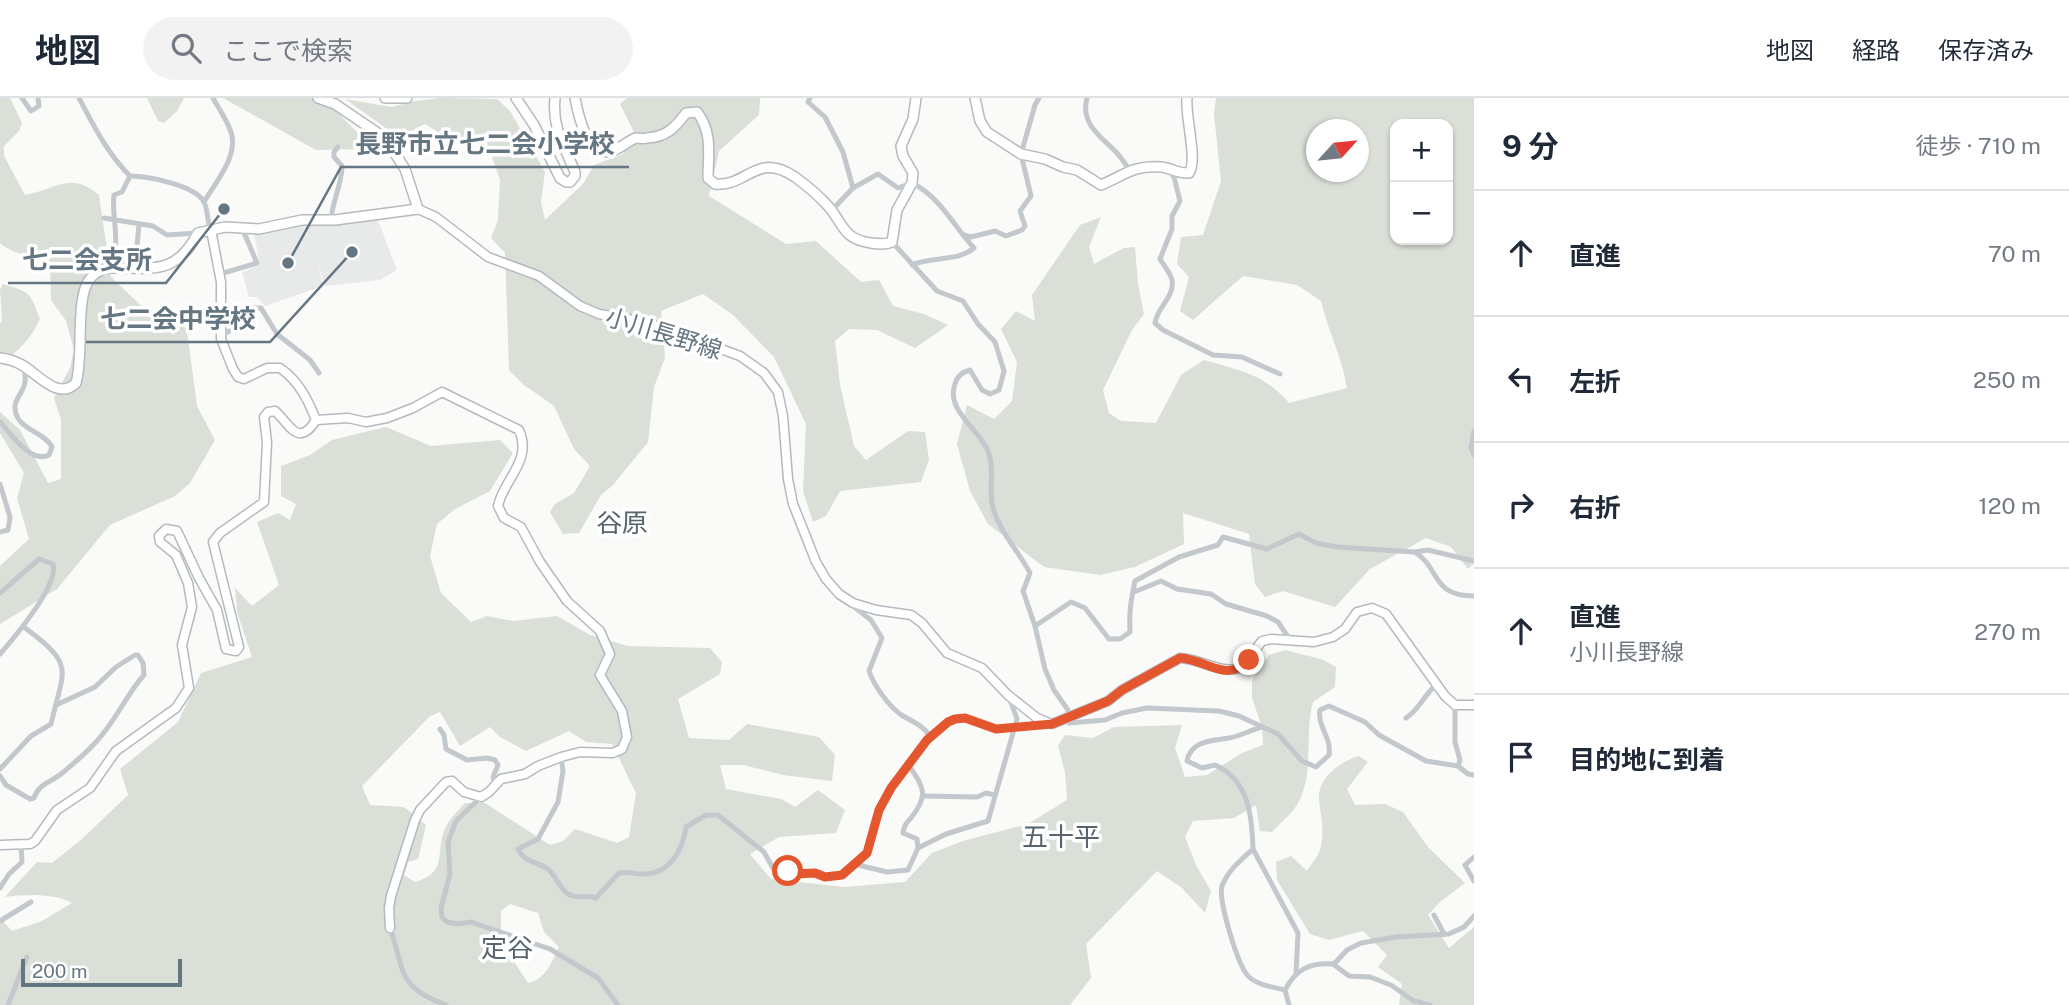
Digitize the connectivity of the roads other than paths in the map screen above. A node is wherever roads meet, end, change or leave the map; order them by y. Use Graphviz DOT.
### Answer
graph roads {
  1 [pos="22,98"];
  2 [pos="38,98"];
  3 [pos="79,98"];
  4 [pos="213,98"];
  5 [pos="318,98"];
  6 [pos="385,98"];
  7 [pos="407,98"];
  8 [pos="516,98"];
  9 [pos="555,98"];
  10 [pos="575,98"];
  11 [pos="810,98"];
  12 [pos="916,98"];
  13 [pos="975,98"];
  14 [pos="1039,98"];
  15 [pos="1087,98"];
  16 [pos="1187,98"];
  17 [pos="338,147"];
  18 [pos="1021,154"];
  19 [pos="1165,167"];
  20 [pos="1130,170"];
  21 [pos="130,176"];
  22 [pos="912,183"];
  23 [pos="853,188"];
  24 [pos="204,202"];
  25 [pos="418,209"];
  26 [pos="831,211"];
  27 [pos="104,218"];
  28 [pos="113,218"];
  29 [pos="331,220"];
  30 [pos="139,224"];
  31 [pos="242,228"];
  32 [pos="211,230"];
  33 [pos="198,233"];
  34 [pos="961,234"];
  35 [pos="892,242"];
  36 [pos="912,265"];
  37 [pos="108,268"];
  38 [pos="135,268"];
  39 [pos="220,274"];
  40 [pos="221,309"];
  41 [pos="243,319"];
  42 [pos="220,336"];
  43 [pos="0,358"];
  44 [pos="24,366"];
  45 [pos="319,373"];
  46 [pos="1280,374"];
  47 [pos="316,420"];
  48 [pos="0,422"];
  49 [pos="1474,431"];
  50 [pos="1474,454"];
  51 [pos="0,484"];
  52 [pos="0,533"];
  53 [pos="1414,552"];
  54 [pos="1474,561"];
  55 [pos="1134,592"];
  56 [pos="0,593"];
  57 [pos="1474,596"];
  58 [pos="853,603"];
  59 [pos="1035,626"];
  60 [pos="24,627"];
  61 [pos="1290,640"];
  62 [pos="0,654"];
  63 [pos="1436,685"];
  64 [pos="1008,695"];
  65 [pos="56,705"];
  66 [pos="1455,705"];
  67 [pos="1474,705"];
  68 [pos="1406,718"];
  69 [pos="1067,720"];
  70 [pos="1052,724"];
  71 [pos="1016,727"];
  72 [pos="1262,727"];
  73 [pos="440,729"];
  74 [pos="930,736"];
  75 [pos="561,757"];
  76 [pos="908,764"];
  77 [pos="1458,766"];
  78 [pos="0,769"];
  79 [pos="1474,775"];
  80 [pos="0,776"];
  81 [pos="495,785"];
  82 [pos="995,795"];
  83 [pos="924,796"];
  84 [pos="481,797"];
  85 [pos="0,845"];
  86 [pos="21,845"];
  87 [pos="918,848"];
  88 [pos="1253,849"];
  89 [pos="1474,857"];
  90 [pos="855,864"];
  91 [pos="1474,881"];
  92 [pos="0,888"];
  93 [pos="31,902"];
  94 [pos="1434,915"];
  95 [pos="1474,916"];
  96 [pos="0,921"];
  97 [pos="390,928"];
  98 [pos="1444,934"];
  99 [pos="27,957"];
  100 [pos="1333,964"];
  101 [pos="1296,973"];
  102 [pos="1285,989"];
  103 [pos="8,1005"];
  104 [pos="446,1005"];
  105 [pos="618,1005"];
  106 [pos="1289,1005"];
  107 [pos="1430,1005"];
  1 -- 2 [label="street"];
  3 -- 21 [label="street"];
  4 -- 24 [label="street"];
  5 -- 25 [label="main road"];
  6 -- 7 [label="main road"];
  8 -- 9 [label="main road"];
  10 -- 26 [label="main road"];
  11 -- 23 [label="street"];
  12 -- 22 [label="main road"];
  13 -- 18 [label="main road"];
  14 -- 18 [label="street"];
  15 -- 20 [label="street"];
  16 -- 19 [label="main road"];
  17 -- 29 [label="street"];
  18 -- 20 [label="main road"];
  18 -- 34 [label="street"];
  19 -- 20 [label="main road"];
  19 -- 46 [label="street"];
  21 -- 24 [label="street"];
  21 -- 28 [label="street"];
  22 -- 23 [label="street"];
  22 -- 34 [label="street"];
  22 -- 35 [label="main road"];
  23 -- 26 [label="street"];
  24 -- 32 [label="street"];
  25 -- 29 [label="main road"];
  25 -- 58 [label="street, 小川長野線"];
  26 -- 35 [label="main road"];
  27 -- 28 [label="street"];
  28 -- 30 [label="street"];
  28 -- 37 [label="street"];
  29 -- 31 [label="main road"];
  30 -- 33 [label="street"];
  30 -- 38 [label="street"];
  31 -- 32 [label="main road"];
  31 -- 39 [label="street"];
  32 -- 33 [label="main road"];
  32 -- 39 [label="street"];
  33 -- 38 [label="main road"];
  34 -- 36 [label="street"];
  35 -- 36 [label="street"];
  36 -- 59 [label="street"];
  37 -- 38 [label="main road"];
  37 -- 44 [label="main road"];
  39 -- 40 [label="street"];
  40 -- 41 [label="street"];
  40 -- 42 [label="street"];
  41 -- 42 [label="street"];
  41 -- 45 [label="street"];
  42 -- 47 [label="street"];
  43 -- 44 [label="main road"];
  44 -- 48 [label="street"];
  47 -- 75 [label="street"];
  47 -- 86 [label="street"];
  49 -- 50 [label="street"];
  51 -- 52 [label="street"];
  53 -- 54 [label="street"];
  53 -- 55 [label="street"];
  53 -- 57 [label="street"];
  55 -- 59 [label="street"];
  55 -- 61 [label="street"];
  56 -- 60 [label="street"];
  58 -- 64 [label="street, 小川長野線"];
  58 -- 74 [label="street"];
  59 -- 69 [label="street"];
  60 -- 62 [label="street"];
  60 -- 65 [label="street"];
  61 -- 63 [label="street"];
  61 -- 69 [label="street"];
  63 -- 66 [label="street"];
  63 -- 68 [label="street"];
  64 -- 70 [label="street, 小川長野線"];
  64 -- 71 [label="street"];
  65 -- 78 [label="street"];
  65 -- 80 [label="street"];
  66 -- 67 [label="street"];
  66 -- 77 [label="street"];
  69 -- 70 [label="street"];
  69 -- 72 [label="street"];
  70 -- 71 [label="street"];
  71 -- 74 [label="street"];
  71 -- 82 [label="street"];
  72 -- 77 [label="street"];
  72 -- 88 [label="street"];
  73 -- 81 [label="street"];
  74 -- 76 [label="street"];
  75 -- 81 [label="street"];
  75 -- 90 [label="street"];
  76 -- 83 [label="street"];
  76 -- 90 [label="street"];
  77 -- 79 [label="street"];
  81 -- 84 [label="street"];
  82 -- 83 [label="street"];
  82 -- 87 [label="street"];
  83 -- 87 [label="street"];
  84 -- 97 [label="street"];
  84 -- 105 [label="street"];
  85 -- 86 [label="street"];
  86 -- 92 [label="street"];
  87 -- 90 [label="street"];
  88 -- 101 [label="street"];
  88 -- 102 [label="street"];
  89 -- 91 [label="street"];
  93 -- 96 [label="street"];
  94 -- 98 [label="street"];
  95 -- 98 [label="street"];
  97 -- 104 [label="street"];
  98 -- 100 [label="street"];
  99 -- 103 [label="street"];
  100 -- 101 [label="street"];
  100 -- 107 [label="street"];
  101 -- 102 [label="street"];
  102 -- 106 [label="street"];
}
